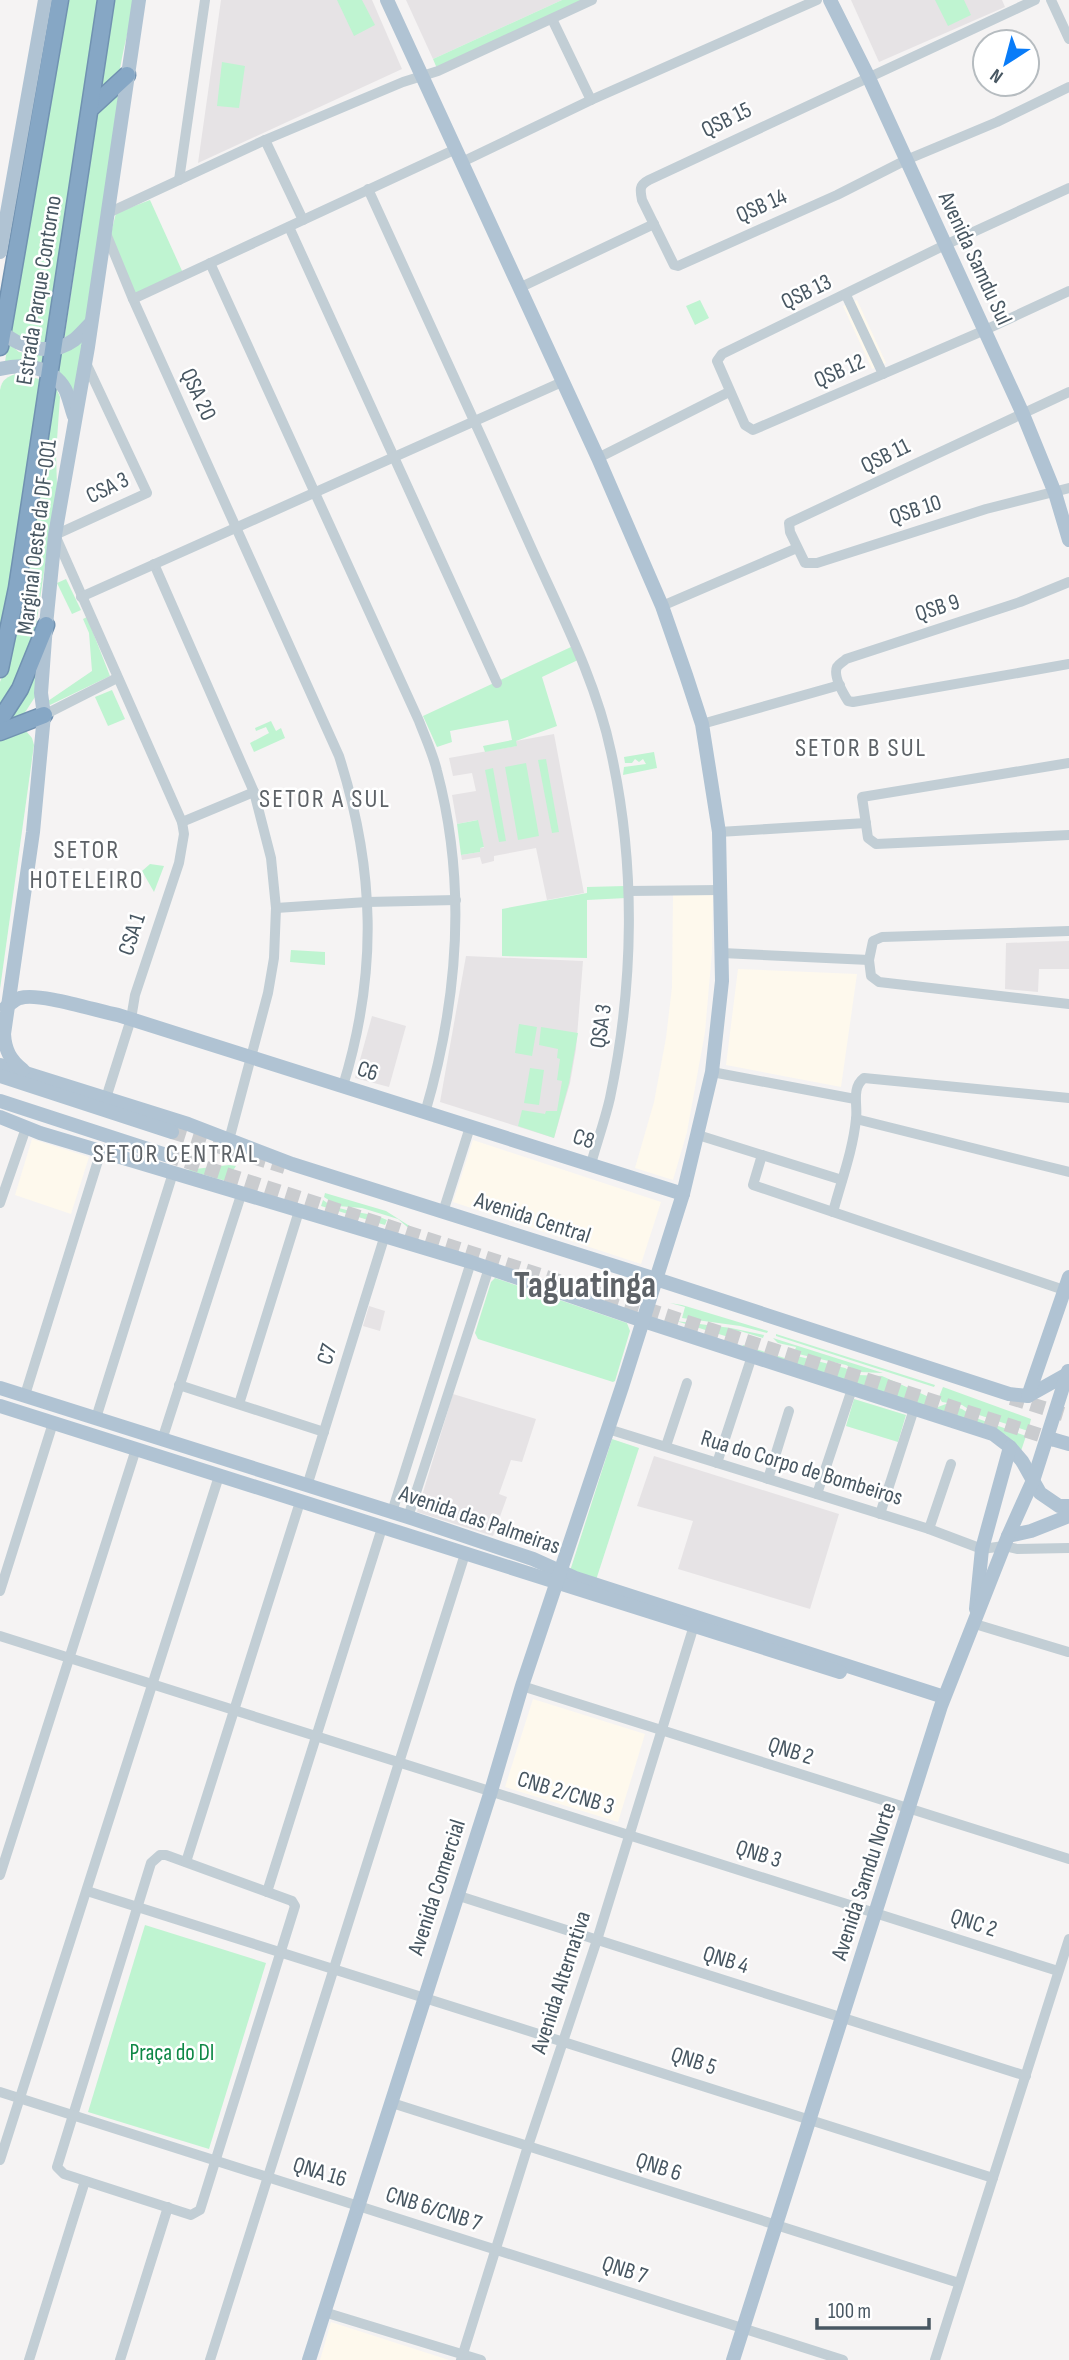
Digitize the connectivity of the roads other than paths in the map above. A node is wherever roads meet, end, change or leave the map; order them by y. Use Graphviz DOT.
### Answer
graph roads {
  1 [pos="45,0"];
  2 [pos="60,0"];
  3 [pos="106,0"];
  4 [pos="139,0"];
  5 [pos="205,0"];
  6 [pos="387,0"];
  7 [pos="592,0"];
  8 [pos="817,0"];
  9 [pos="830,0"];
  10 [pos="1035,0"];
  11 [pos="1051,0"];
  12 [pos="552,19"];
  13 [pos="1069,39"];
  14 [pos="127,75"];
  15 [pos="422,76"];
  16 [pos="869,76"];
  17 [pos="1069,87"];
  18 [pos="591,100"];
  19 [pos="90,109"];
  20 [pos="265,140"];
  21 [pos="459,155"];
  22 [pos="906,160"];
  23 [pos="178,180"];
  24 [pos="1069,188"];
  25 [pos="368,189"];
  26 [pos="108,213"];
  27 [pos="303,220"];
  28 [pos="654,224"];
  29 [pos="289,226"];
  30 [pos="105,230"];
  31 [pos="945,245"];
  32 [pos="0,252"];
  33 [pos="211,263"];
  34 [pos="97,276"];
  35 [pos="124,278"];
  36 [pos="519,288"];
  37 [pos="1069,291"];
  38 [pos="846,295"];
  39 [pos="133,299"];
  40 [pos="91,323"];
  41 [pos="985,330"];
  42 [pos="1,337"];
  43 [pos="52,348"];
  44 [pos="85,361"];
  45 [pos="0,369"];
  46 [pos="48,373"];
  47 [pos="883,374"];
  48 [pos="562,382"];
  49 [pos="729,392"];
  50 [pos="1069,392"];
  51 [pos="1022,412"];
  52 [pos="74,418"];
  53 [pos="475,421"];
  54 [pos="393,457"];
  55 [pos="598,458"];
  56 [pos="1062,491"];
  57 [pos="315,492"];
  58 [pos="237,527"];
  59 [pos="55,535"];
  60 [pos="1069,540"];
  61 [pos="797,548"];
  62 [pos="154,564"];
  63 [pos="1069,582"];
  64 [pos="81,597"];
  65 [pos="662,606"];
  66 [pos="46,625"];
  67 [pos="1069,664"];
  68 [pos="0,668"];
  69 [pos="117,678"];
  70 [pos="497,683"];
  71 [pos="840,685"];
  72 [pos="44,715"];
  73 [pos="0,720"];
  74 [pos="702,724"];
  75 [pos="0,732"];
  76 [pos="1069,763"];
  77 [pos="254,792"];
  78 [pos="182,822"];
  79 [pos="866,822"];
  80 [pos="719,832"];
  81 [pos="1069,835"];
  82 [pos="720,890"];
  83 [pos="629,891"];
  84 [pos="456,900"];
  85 [pos="367,902"];
  86 [pos="276,908"];
  87 [pos="1069,931"];
  88 [pos="722,953"];
  89 [pos="869,960"];
  90 [pos="12,967"];
  91 [pos="32,998"];
  92 [pos="1069,1004"];
  93 [pos="6,1007"];
  94 [pos="131,1020"];
  95 [pos="252,1057"];
  96 [pos="0,1065"];
  97 [pos="712,1072"];
  98 [pos="26,1074"];
  99 [pos="0,1076"];
  100 [pos="343,1086"];
  101 [pos="106,1098"];
  102 [pos="1069,1098"];
  103 [pos="855,1099"];
  104 [pos="0,1101"];
  105 [pos="425,1112"];
  106 [pos="0,1117"];
  107 [pos="856,1119"];
  108 [pos="470,1127"];
  109 [pos="26,1128"];
  110 [pos="172,1132"];
  111 [pos="698,1135"];
  112 [pos="229,1140"];
  113 [pos="101,1151"];
  114 [pos="166,1155"];
  115 [pos="762,1155"];
  116 [pos="591,1164"];
  117 [pos="1069,1172"];
  118 [pos="173,1173"];
  119 [pos="842,1180"];
  120 [pos="242,1192"];
  121 [pos="682,1194"];
  122 [pos="0,1203"];
  123 [pos="299,1210"];
  124 [pos="443,1212"];
  125 [pos="833,1212"];
  126 [pos="385,1235"];
  127 [pos="471,1262"];
  128 [pos="489,1268"];
  129 [pos="655,1282"];
  130 [pos="1067,1287"];
  131 [pos="644,1317"];
  132 [pos="448,1332"];
  133 [pos="466,1338"];
  134 [pos="752,1356"];
  135 [pos="1069,1371"];
  136 [pos="687,1383"];
  137 [pos="180,1385"];
  138 [pos="0,1388"];
  139 [pos="852,1389"];
  140 [pos="25,1395"];
  141 [pos="1028,1396"];
  142 [pos="239,1405"];
  143 [pos="0,1406"];
  144 [pos="425,1407"];
  145 [pos="914,1409"];
  146 [pos="789,1411"];
  147 [pos="442,1413"];
  148 [pos="1062,1417"];
  149 [pos="96,1418"];
  150 [pos="53,1423"];
  151 [pos="419,1425"];
  152 [pos="116,1426"];
  153 [pos="608,1429"];
  154 [pos="324,1432"];
  155 [pos="436,1432"];
  156 [pos="90,1435"];
  157 [pos="162,1440"];
  158 [pos="666,1447"];
  159 [pos="1010,1447"];
  160 [pos="189,1448"];
  161 [pos="136,1449"];
  162 [pos="182,1463"];
  163 [pos="717,1463"];
  164 [pos="951,1464"];
  165 [pos="252,1469"];
  166 [pos="219,1476"];
  167 [pos="1034,1478"];
  168 [pos="768,1479"];
  169 [pos="246,1485"];
  170 [pos="307,1486"];
  171 [pos="331,1493"];
  172 [pos="817,1494"];
  173 [pos="300,1502"];
  174 [pos="1069,1506"];
  175 [pos="327,1510"];
  176 [pos="392,1512"];
  177 [pos="880,1514"];
  178 [pos="1069,1516"];
  179 [pos="408,1517"];
  180 [pos="382,1528"];
  181 [pos="929,1529"];
  182 [pos="1006,1541"];
  183 [pos="492,1545"];
  184 [pos="1069,1548"];
  185 [pos="982,1549"];
  186 [pos="465,1554"];
  187 [pos="488,1561"];
  188 [pos="559,1577"];
  189 [pos="0,1591"];
  190 [pos="695,1621"];
  191 [pos="975,1624"];
  192 [pos="0,1636"];
  193 [pos="1068,1653"];
  194 [pos="68,1657"];
  195 [pos="153,1685"];
  196 [pos="522,1686"];
  197 [pos="943,1702"];
  198 [pos="235,1710"];
  199 [pos="660,1730"];
  200 [pos="318,1736"];
  201 [pos="400,1762"];
  202 [pos="491,1791"];
  203 [pos="909,1810"];
  204 [pos="628,1833"];
  205 [pos="1069,1860"];
  206 [pos="186,1862"];
  207 [pos="0,1875"];
  208 [pos="87,1891"];
  209 [pos="267,1892"];
  210 [pos="456,1895"];
  211 [pos="137,1907"];
  212 [pos="877,1913"];
  213 [pos="1069,1939"];
  214 [pos="597,1940"];
  215 [pos="280,1952"];
  216 [pos="335,1969"];
  217 [pos="1058,1971"];
  218 [pos="425,1997"];
  219 [pos="843,2018"];
  220 [pos="564,2041"];
  221 [pos="1026,2076"];
  222 [pos="0,2092"];
  223 [pos="19,2098"];
  224 [pos="392,2103"];
  225 [pos="71,2115"];
  226 [pos="811,2120"];
  227 [pos="528,2146"];
  228 [pos="0,2160"];
  229 [pos="215,2161"];
  230 [pos="268,2176"];
  231 [pos="993,2178"];
  232 [pos="85,2181"];
  233 [pos="359,2205"];
  234 [pos="168,2207"];
  235 [pos="777,2225"];
  236 [pos="495,2250"];
  237 [pos="959,2283"];
  238 [pos="324,2312"];
  239 [pos="743,2328"];
  240 [pos="462,2357"];
  241 [pos="29,2360"];
  242 [pos="120,2360"];
  243 [pos="210,2360"];
  244 [pos="309,2360"];
  245 [pos="481,2360"];
  246 [pos="733,2360"];
  247 [pos="843,2360"];
  248 [pos="935,2360"];
  1 -- 32 [label="main road"];
  2 -- 42 [label="highway, Estrada Parque Contorno"];
  3 -- 19 [label="highway, Estrada Parque Contorno"];
  4 -- 14 [label="main road, Marginal Oeste da DF-001"];
  5 -- 23 [label="street"];
  6 -- 15 [label="main road"];
  7 -- 12 [label="street"];
  8 -- 18 [label="street"];
  9 -- 16 [label="main road, Avenida Samdu Sul"];
  10 -- 16 [label="street"];
  11 -- 13 [label="street"];
  12 -- 15 [label="street"];
  12 -- 18 [label="street"];
  14 -- 19 [label="highway"];
  14 -- 26 [label="main road, Marginal Oeste da DF-001"];
  15 -- 20 [label="street"];
  15 -- 21 [label="main road"];
  16 -- 22 [label="main road, Avenida Samdu Sul"];
  16 -- 28 [label="street, QSB 15"];
  17 -- 22 [label="street"];
  18 -- 21 [label="street"];
  19 -- 43 [label="highway, Estrada Parque Contorno"];
  20 -- 23 [label="street"];
  20 -- 27 [label="street"];
  21 -- 25 [label="street"];
  21 -- 36 [label="main road"];
  22 -- 28 [label="street, QSB 14"];
  22 -- 31 [label="main road, Avenida Samdu Sul"];
  23 -- 26 [label="street"];
  24 -- 31 [label="street, QSB 13"];
  25 -- 27 [label="street"];
  25 -- 53 [label="street, QSA 3"];
  26 -- 30 [label="main road, Marginal Oeste da DF-001"];
  27 -- 29 [label="street"];
  28 -- 36 [label="street"];
  29 -- 33 [label="street"];
  29 -- 54 [label="street"];
  30 -- 34 [label="main road, Marginal Oeste da DF-001"];
  30 -- 35 [label="street, QSA 20"];
  31 -- 38 [label="street, QSB 13"];
  31 -- 41 [label="main road, Avenida Samdu Sul"];
  33 -- 39 [label="street"];
  33 -- 57 [label="street"];
  34 -- 35 [label="street"];
  34 -- 40 [label="main road, Marginal Oeste da DF-001"];
  35 -- 39 [label="street, QSA 20"];
  36 -- 48 [label="main road"];
  37 -- 41 [label="street, QSB 12"];
  38 -- 47 [label="street"];
  38 -- 49 [label="street, QSB 13"];
  39 -- 58 [label="street, QSA 20"];
  40 -- 43 [label="main road"];
  40 -- 44 [label="main road, Marginal Oeste da DF-001"];
  41 -- 47 [label="street, QSB 12"];
  41 -- 51 [label="main road, Avenida Samdu Sul"];
  42 -- 43 [label="main road"];
  43 -- 46 [label="highway, Estrada Parque Contorno"];
  44 -- 52 [label="main road, Marginal Oeste da DF-001"];
  44 -- 59 [label="street, CSA 3"];
  45 -- 46 [label="main road"];
  46 -- 52 [label="main road"];
  46 -- 68 [label="highway, Estrada Parque Contorno"];
  47 -- 49 [label="street, QSB 12"];
  48 -- 53 [label="street"];
  48 -- 55 [label="main road"];
  49 -- 55 [label="street"];
  50 -- 51 [label="street"];
  51 -- 56 [label="main road, Avenida Samdu Sul"];
  51 -- 61 [label="street, QSB 11"];
  52 -- 59 [label="main road, Marginal Oeste da DF-001"];
  53 -- 54 [label="street"];
  53 -- 83 [label="street, QSA 3"];
  54 -- 57 [label="street"];
  54 -- 70 [label="street"];
  55 -- 65 [label="main road"];
  56 -- 60 [label="main road, Avenida Samdu Sul"];
  56 -- 61 [label="street, QSB 10"];
  57 -- 58 [label="street"];
  57 -- 84 [label="street"];
  58 -- 62 [label="street"];
  58 -- 85 [label="street, QSA 20"];
  59 -- 64 [label="street"];
  59 -- 66 [label="main road, Marginal Oeste da DF-001"];
  61 -- 65 [label="street"];
  62 -- 64 [label="street"];
  62 -- 77 [label="street"];
  63 -- 71 [label="street, QSB 9"];
  64 -- 69 [label="street"];
  65 -- 74 [label="main road"];
  66 -- 72 [label="main road, Marginal Oeste da DF-001"];
  66 -- 73 [label="highway"];
  67 -- 71 [label="street"];
  69 -- 72 [label="street"];
  69 -- 78 [label="street"];
  71 -- 74 [label="street"];
  72 -- 75 [label="highway"];
  72 -- 90 [label="main road, Marginal Oeste da DF-001"];
  74 -- 80 [label="main road"];
  76 -- 79 [label="street"];
  77 -- 78 [label="street"];
  77 -- 86 [label="street"];
  78 -- 94 [label="street, CSA 1"];
  79 -- 80 [label="street"];
  79 -- 81 [label="street"];
  80 -- 82 [label="main road"];
  82 -- 83 [label="street"];
  82 -- 88 [label="main road"];
  83 -- 116 [label="street, QSA 3"];
  84 -- 85 [label="street"];
  84 -- 105 [label="street"];
  85 -- 86 [label="street"];
  85 -- 100 [label="street, QSA 20"];
  86 -- 95 [label="street"];
  87 -- 89 [label="street"];
  88 -- 89 [label="street"];
  88 -- 97 [label="main road"];
  89 -- 92 [label="street"];
  90 -- 91 [label="main road"];
  90 -- 93 [label="main road, Marginal Oeste da DF-001"];
  91 -- 93 [label="main road"];
  91 -- 94 [label="main road"];
  93 -- 98 [label="main road, Marginal Oeste da DF-001"];
  94 -- 95 [label="main road, C6"];
  94 -- 101 [label="street, CSA 1"];
  95 -- 100 [label="main road, C6"];
  95 -- 112 [label="street"];
  96 -- 98 [label="main road, Avenida Central"];
  97 -- 103 [label="street"];
  97 -- 111 [label="main road"];
  98 -- 101 [label="main road, Avenida Central"];
  99 -- 110 [label="main road"];
  100 -- 105 [label="main road, C6"];
  101 -- 112 [label="main road, Avenida Central"];
  102 -- 103 [label="street"];
  103 -- 107 [label="street"];
  104 -- 114 [label="main road"];
  105 -- 108 [label="main road, C6"];
  106 -- 109 [label="main road"];
  107 -- 117 [label="street"];
  107 -- 119 [label="street"];
  108 -- 116 [label="main road, C8"];
  108 -- 124 [label="street"];
  109 -- 113 [label="main road"];
  109 -- 122 [label="street"];
  111 -- 115 [label="street"];
  111 -- 121 [label="main road"];
  112 -- 124 [label="main road, Avenida Central"];
  113 -- 118 [label="main road"];
  113 -- 140 [label="street"];
  115 -- 119 [label="street"];
  115 -- 125 [label="street"];
  116 -- 121 [label="main road, C8"];
  118 -- 120 [label="main road"];
  118 -- 149 [label="street"];
  119 -- 125 [label="street"];
  120 -- 123 [label="main road"];
  120 -- 137 [label="street"];
  121 -- 129 [label="main road"];
  123 -- 126 [label="main road"];
  123 -- 142 [label="street"];
  124 -- 129 [label="main road, Avenida Central"];
  125 -- 130 [label="street"];
  126 -- 127 [label="main road"];
  126 -- 154 [label="street, C7"];
  127 -- 128 [label="main road"];
  127 -- 132 [label="street"];
  128 -- 131 [label="main road"];
  128 -- 133 [label="street"];
  129 -- 131 [label="main road"];
  129 -- 141 [label="main road, Avenida Central"];
  130 -- 141 [label="main road"];
  131 -- 134 [label="main road"];
  131 -- 153 [label="main road, Avenida Comercial"];
  132 -- 133 [label="street"];
  132 -- 144 [label="street"];
  133 -- 147 [label="street"];
  134 -- 139 [label="main road"];
  134 -- 163 [label="street"];
  135 -- 141 [label="main road"];
  135 -- 148 [label="main road"];
  136 -- 158 [label="street"];
  137 -- 142 [label="street"];
  137 -- 157 [label="street"];
  138 -- 140 [label="main road, Avenida das Palmeiras"];
  139 -- 145 [label="main road"];
  139 -- 172 [label="street"];
  140 -- 149 [label="main road, Avenida das Palmeiras"];
  142 -- 154 [label="street"];
  143 -- 150 [label="main road, Avenida das Palmeiras"];
  144 -- 147 [label="street"];
  144 -- 151 [label="street"];
  145 -- 159 [label="main road"];
  145 -- 177 [label="street"];
  146 -- 168 [label="street"];
  147 -- 155 [label="street"];
  148 -- 167 [label="main road, Avenida Samdu Norte"];
  149 -- 152 [label="main road, Avenida das Palmeiras"];
  150 -- 156 [label="main road, Avenida das Palmeiras"];
  150 -- 189 [label="street"];
  151 -- 155 [label="street"];
  151 -- 176 [label="street"];
  152 -- 156 [label="main road"];
  152 -- 157 [label="main road, Avenida das Palmeiras"];
  153 -- 158 [label="street, Rua do Corpo de Bombeiros"];
  153 -- 188 [label="main road, Avenida Comercial"];
  154 -- 170 [label="street, C7"];
  155 -- 179 [label="street"];
  156 -- 161 [label="main road, Avenida das Palmeiras"];
  157 -- 160 [label="main road, Avenida das Palmeiras"];
  158 -- 163 [label="street, Rua do Corpo de Bombeiros"];
  159 -- 167 [label="main road"];
  159 -- 185 [label="main road"];
  160 -- 162 [label="main road"];
  160 -- 165 [label="main road, Avenida das Palmeiras"];
  161 -- 162 [label="main road, Avenida das Palmeiras"];
  161 -- 194 [label="street"];
  162 -- 166 [label="main road, Avenida das Palmeiras"];
  163 -- 168 [label="street, Rua do Corpo de Bombeiros"];
  164 -- 181 [label="street"];
  165 -- 169 [label="main road"];
  165 -- 170 [label="main road, Avenida das Palmeiras"];
  166 -- 169 [label="main road, Avenida das Palmeiras"];
  166 -- 195 [label="street"];
  167 -- 174 [label="main road"];
  167 -- 182 [label="main road, Avenida Samdu Norte"];
  168 -- 172 [label="street, Rua do Corpo de Bombeiros"];
  169 -- 173 [label="main road, Avenida das Palmeiras"];
  170 -- 171 [label="main road, Avenida das Palmeiras"];
  171 -- 175 [label="main road"];
  171 -- 176 [label="main road, Avenida das Palmeiras"];
  172 -- 177 [label="street, Rua do Corpo de Bombeiros"];
  173 -- 175 [label="main road, Avenida das Palmeiras"];
  173 -- 198 [label="street"];
  175 -- 180 [label="main road, Avenida das Palmeiras"];
  176 -- 179 [label="main road, Avenida das Palmeiras"];
  177 -- 181 [label="street, Rua do Corpo de Bombeiros"];
  178 -- 182 [label="main road"];
  179 -- 183 [label="main road, Avenida das Palmeiras"];
  180 -- 186 [label="main road, Avenida das Palmeiras"];
  180 -- 200 [label="street"];
  181 -- 185 [label="street, Rua do Corpo de Bombeiros"];
  182 -- 184 [label="street"];
  182 -- 185 [label="street"];
  182 -- 191 [label="main road, Avenida Samdu Norte"];
  183 -- 187 [label="main road"];
  183 -- 188 [label="main road, Avenida das Palmeiras"];
  185 -- 191 [label="main road"];
  186 -- 187 [label="main road, Avenida das Palmeiras"];
  186 -- 201 [label="street"];
  187 -- 188 [label="main road, Avenida das Palmeiras"];
  188 -- 190 [label="main road, Avenida das Palmeiras"];
  188 -- 196 [label="main road, Avenida Comercial"];
  190 -- 197 [label="main road, Avenida das Palmeiras"];
  190 -- 199 [label="street, Avenida Alternativa"];
  191 -- 193 [label="street"];
  191 -- 197 [label="main road, Avenida Samdu Norte"];
  192 -- 194 [label="street, CNB 2/CNB 3"];
  194 -- 195 [label="street, CNB 2/CNB 3"];
  194 -- 207 [label="street"];
  195 -- 198 [label="street, CNB 2/CNB 3"];
  195 -- 208 [label="street"];
  196 -- 199 [label="street, QNB 2"];
  196 -- 202 [label="main road, Avenida Comercial"];
  197 -- 203 [label="main road, Avenida Samdu Norte"];
  198 -- 200 [label="street, CNB 2/CNB 3"];
  198 -- 206 [label="street"];
  199 -- 203 [label="street, QNB 2"];
  199 -- 204 [label="street, Avenida Alternativa"];
  200 -- 201 [label="street, CNB 2/CNB 3"];
  200 -- 209 [label="street"];
  201 -- 202 [label="street, CNB 2/CNB 3"];
  201 -- 216 [label="street"];
  202 -- 204 [label="street, CNB 2/CNB 3"];
  202 -- 210 [label="main road, Avenida Comercial"];
  203 -- 205 [label="street, QNB 2"];
  203 -- 212 [label="main road, Avenida Samdu Norte"];
  204 -- 212 [label="street, QNB 3"];
  204 -- 214 [label="street, Avenida Alternativa"];
  206 -- 209 [label="street"];
  206 -- 211 [label="street"];
  208 -- 211 [label="street, QNB 5"];
  208 -- 223 [label="street"];
  209 -- 215 [label="street"];
  210 -- 214 [label="street, QNB 4"];
  210 -- 218 [label="main road, Avenida Comercial"];
  211 -- 215 [label="street, QNB 5"];
  211 -- 225 [label="street"];
  212 -- 217 [label="street, QNC 2"];
  212 -- 219 [label="main road, Avenida Samdu Norte"];
  213 -- 217 [label="street"];
  214 -- 219 [label="street, QNB 4"];
  214 -- 220 [label="street, Avenida Alternativa"];
  215 -- 216 [label="street, QNB 5"];
  215 -- 229 [label="street"];
  216 -- 218 [label="street, QNB 5"];
  216 -- 230 [label="street"];
  217 -- 221 [label="street"];
  218 -- 220 [label="street, QNB 5"];
  218 -- 224 [label="main road, Avenida Comercial"];
  219 -- 221 [label="street, QNB 4"];
  219 -- 226 [label="main road, Avenida Samdu Norte"];
  220 -- 226 [label="street, QNB 5"];
  220 -- 227 [label="street, Avenida Alternativa"];
  221 -- 231 [label="street"];
  222 -- 223 [label="street, QNA 16"];
  223 -- 225 [label="street, QNA 16"];
  223 -- 228 [label="street"];
  224 -- 227 [label="street, QNB 6"];
  224 -- 233 [label="main road, Avenida Comercial"];
  225 -- 229 [label="street, QNA 16"];
  225 -- 232 [label="street"];
  226 -- 231 [label="street, QNB 5"];
  226 -- 235 [label="main road, Avenida Samdu Norte"];
  227 -- 235 [label="street, QNB 6"];
  227 -- 236 [label="street, Avenida Alternativa"];
  229 -- 230 [label="street, QNA 16"];
  229 -- 234 [label="street"];
  230 -- 233 [label="street, QNA 16"];
  230 -- 243 [label="street"];
  231 -- 237 [label="street"];
  232 -- 234 [label="street"];
  232 -- 241 [label="street"];
  233 -- 236 [label="street, CNB 6/CNB 7"];
  233 -- 238 [label="main road, Avenida Comercial"];
  234 -- 242 [label="street"];
  235 -- 237 [label="street, QNB 6"];
  235 -- 239 [label="main road, Avenida Samdu Norte"];
  236 -- 239 [label="street, QNB 7"];
  236 -- 240 [label="street, Avenida Alternativa"];
  237 -- 248 [label="street"];
  238 -- 240 [label="street"];
  238 -- 244 [label="main road, Avenida Comercial"];
  239 -- 246 [label="main road, Avenida Samdu Norte"];
  239 -- 247 [label="street, QNB 7"];
  240 -- 245 [label="street"];
}
